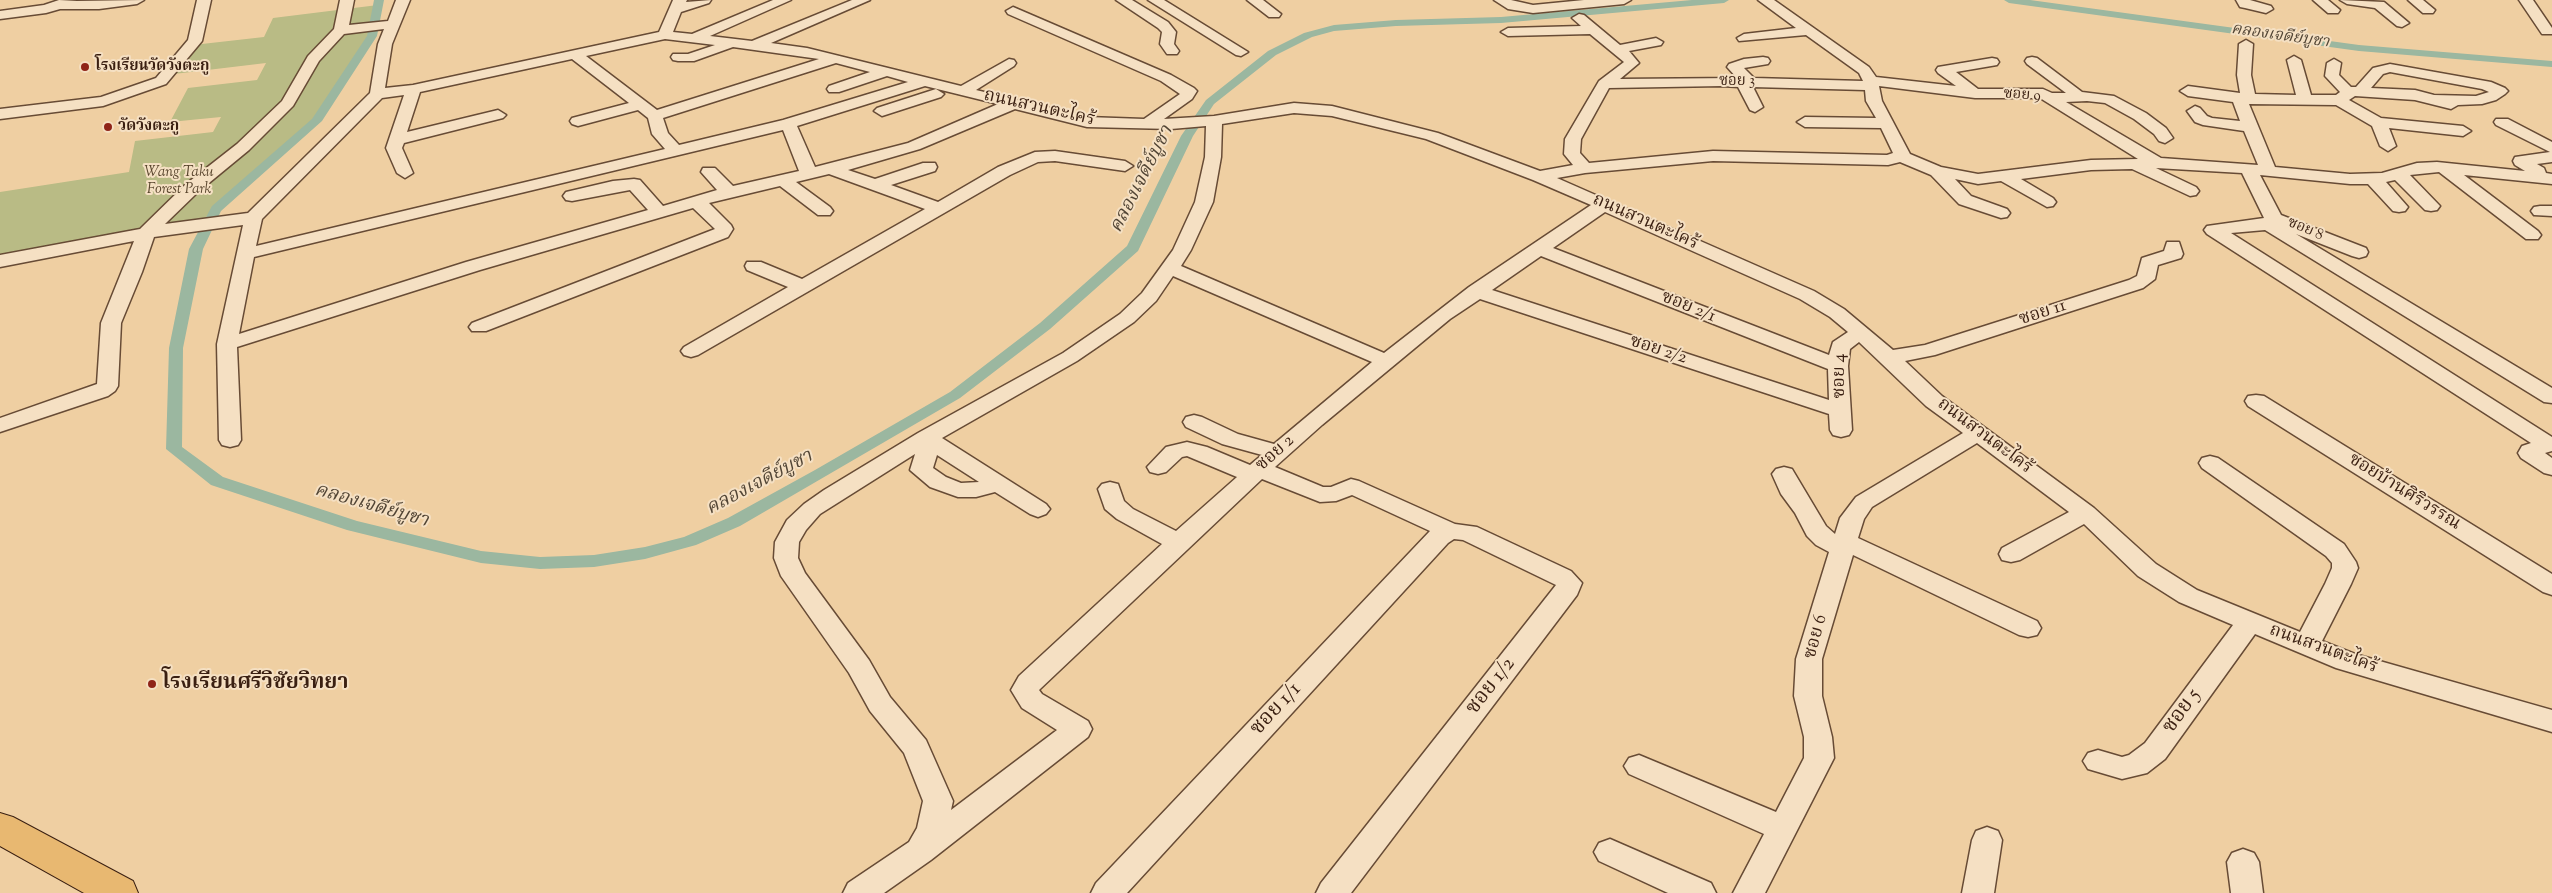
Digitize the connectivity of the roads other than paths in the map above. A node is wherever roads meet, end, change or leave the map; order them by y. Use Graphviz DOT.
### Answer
graph roads {
  1 [pos="137,0"];
  2 [pos="204,0"];
  3 [pos="347,0"];
  4 [pos="403,0"];
  5 [pos="704,0"];
  6 [pos="784,0"];
  7 [pos="862,0"];
  8 [pos="1144,0"];
  9 [pos="1155,0"];
  10 [pos="1254,0"];
  11 [pos="1501,0"];
  12 [pos="1624,0"];
  13 [pos="2243,0"];
  14 [pos="2320,0"];
  15 [pos="2347,0"];
  16 [pos="2415,0"];
  17 [pos="2526,0"];
  18 [pos="1125,1"];
  19 [pos="1766,1"];
  20 [pos="66,3"];
  21 [pos="678,5"];
  22 [pos="46,9"];
  23 [pos="2266,9"];
  24 [pos="2333,10"];
  25 [pos="2428,10"];
  26 [pos="1013,11"];
  27 [pos="2535,13"];
  28 [pos="1274,14"];
  29 [pos="0,15"];
  30 [pos="2552,16"];
  31 [pos="1578,18"];
  32 [pos="2402,23"];
  33 [pos="390,25"];
  34 [pos="42,27"];
  35 [pos="340,30"];
  36 [pos="1594,30"];
  37 [pos="1809,31"];
  38 [pos="2547,31"];
  39 [pos="1508,32"];
  40 [pos="665,35"];
  41 [pos="1744,38"];
  42 [pos="691,39"];
  43 [pos="1656,42"];
  44 [pos="2246,44"];
  45 [pos="730,45"];
  46 [pos="752,46"];
  47 [pos="1619,49"];
  48 [pos="1172,51"];
  49 [pos="1241,52"];
  50 [pos="576,55"];
  51 [pos="678,57"];
  52 [pos="836,59"];
  53 [pos="2294,60"];
  54 [pos="1763,61"];
  55 [pos="2032,61"];
  56 [pos="1992,62"];
  57 [pos="1009,63"];
  58 [pos="2334,63"];
  59 [pos="886,72"];
  60 [pos="922,82"];
  61 [pos="1746,82"];
  62 [pos="1604,84"];
  63 [pos="1870,84"];
  64 [pos="834,88"];
  65 [pos="413,89"];
  66 [pos="958,90"];
  67 [pos="2188,92"];
  68 [pos="1975,93"];
  69 [pos="377,94"];
  70 [pos="2348,94"];
  71 [pos="2046,96"];
  72 [pos="2244,98"];
  73 [pos="2437,99"];
  74 [pos="2305,100"];
  75 [pos="1015,103"];
  76 [pos="641,106"];
  77 [pos="1755,107"];
  78 [pos="2455,107"];
  79 [pos="882,111"];
  80 [pos="2195,111"];
  81 [pos="0,114"];
  82 [pos="498,115"];
  83 [pos="655,116"];
  84 [pos="578,121"];
  85 [pos="1208,122"];
  86 [pos="1805,122"];
  87 [pos="2378,122"];
  88 [pos="2502,122"];
  89 [pos="1886,123"];
  90 [pos="788,124"];
  91 [pos="1147,124"];
  92 [pos="2250,127"];
  93 [pos="2463,131"];
  94 [pos="2165,138"];
  95 [pos="394,140"];
  96 [pos="2388,146"];
  97 [pos="2552,148"];
  98 [pos="676,151"];
  99 [pos="1901,156"];
  100 [pos="2552,157"];
  101 [pos="2157,163"];
  102 [pos="2136,164"];
  103 [pos="1125,166"];
  104 [pos="929,167"];
  105 [pos="2443,167"];
  106 [pos="1585,168"];
  107 [pos="831,169"];
  108 [pos="2248,169"];
  109 [pos="2268,170"];
  110 [pos="1937,171"];
  111 [pos="709,172"];
  112 [pos="405,173"];
  113 [pos="2398,173"];
  114 [pos="809,174"];
  115 [pos="1539,176"];
  116 [pos="2006,177"];
  117 [pos="2550,178"];
  118 [pos="782,179"];
  119 [pos="2373,179"];
  120 [pos="874,184"];
  121 [pos="2190,191"];
  122 [pos="729,192"];
  123 [pos="572,196"];
  124 [pos="697,202"];
  125 [pos="2047,202"];
  126 [pos="1603,204"];
  127 [pos="2431,206"];
  128 [pos="2399,207"];
  129 [pos="938,208"];
  130 [pos="824,211"];
  131 [pos="2001,212"];
  132 [pos="660,213"];
  133 [pos="245,219"];
  134 [pos="2271,221"];
  135 [pos="154,231"];
  136 [pos="2532,235"];
  137 [pos="2173,246"];
  138 [pos="1539,249"];
  139 [pos="2359,252"];
  140 [pos="244,254"];
  141 [pos="0,261"];
  142 [pos="754,266"];
  143 [pos="1170,268"];
  144 [pos="803,286"];
  145 [pos="1476,291"];
  146 [pos="479,328"];
  147 [pos="1860,333"];
  148 [pos="227,344"];
  149 [pos="691,351"];
  150 [pos="1889,357"];
  151 [pos="1386,361"];
  152 [pos="1838,366"];
  153 [pos="2552,397"];
  154 [pos="2256,401"];
  155 [pos="1841,420"];
  156 [pos="1194,422"];
  157 [pos="0,425"];
  158 [pos="1976,434"];
  159 [pos="928,439"];
  160 [pos="230,440"];
  161 [pos="2550,444"];
  162 [pos="1276,453"];
  163 [pos="2210,463"];
  164 [pos="879,466"];
  165 [pos="1158,467"];
  166 [pos="2552,468"];
  167 [pos="921,470"];
  168 [pos="1256,472"];
  169 [pos="1784,474"];
  170 [pos="999,484"];
  171 [pos="1110,489"];
  172 [pos="1038,509"];
  173 [pos="2086,513"];
  174 [pos="1450,531"];
  175 [pos="1178,542"];
  176 [pos="1844,546"];
  177 [pos="2011,554"];
  178 [pos="2552,586"];
  179 [pos="2249,622"];
  180 [pos="2028,628"];
  181 [pos="2306,646"];
  182 [pos="2552,721"];
  183 [pos="2098,761"];
  184 [pos="1639,766"];
  185 [pos="0,828"];
  186 [pos="1783,829"];
  187 [pos="1987,840"];
  188 [pos="920,851"];
  189 [pos="1610,852"];
  190 [pos="2243,862"];
  191 [pos="119,893"];
  192 [pos="859,893"];
  193 [pos="1107,893"];
  194 [pos="1332,893"];
  195 [pos="1700,893"];
  196 [pos="1749,893"];
  197 [pos="1978,893"];
  198 [pos="2247,893"];
  1 -- 20 [label="street"];
  2 -- 81 [label="street"];
  3 -- 35 [label="street"];
  4 -- 33 [label="street"];
  5 -- 21 [label="street"];
  6 -- 42 [label="street"];
  7 -- 46 [label="street"];
  8 -- 18 [label="street"];
  9 -- 49 [label="street"];
  10 -- 28 [label="street"];
  11 -- 12 [label="street"];
  13 -- 23 [label="street"];
  14 -- 24 [label="street"];
  15 -- 32 [label="street"];
  16 -- 25 [label="street"];
  17 -- 27 [label="street"];
  18 -- 48 [label="street"];
  19 -- 37 [label="street"];
  20 -- 22 [label="street"];
  21 -- 40 [label="street"];
  22 -- 29 [label="street"];
  22 -- 34 [label="street"];
  26 -- 91 [label="street"];
  27 -- 30 [label="street"];
  27 -- 38 [label="street"];
  31 -- 36 [label="street"];
  33 -- 35 [label="street"];
  33 -- 69 [label="street"];
  35 -- 135 [label="street"];
  36 -- 39 [label="street"];
  36 -- 47 [label="street"];
  37 -- 41 [label="street"];
  37 -- 63 [label="street"];
  40 -- 42 [label="street, ถนนสวนตะไคร้"];
  40 -- 50 [label="street"];
  42 -- 45 [label="street, ถนนสวนตะไคร้"];
  43 -- 47 [label="street"];
  44 -- 72 [label="street"];
  45 -- 46 [label="street, ถนนสวนตะไคร้"];
  45 -- 51 [label="street"];
  46 -- 52 [label="street, ถนนสวนตะไคร้"];
  47 -- 62 [label="street"];
  50 -- 65 [label="street"];
  50 -- 76 [label="street"];
  52 -- 59 [label="street, ถนนสวนตะไคร้"];
  52 -- 83 [label="street"];
  53 -- 74 [label="street"];
  54 -- 61 [label="street"];
  55 -- 71 [label="street"];
  56 -- 68 [label="street"];
  57 -- 66 [label="street"];
  58 -- 70 [label="street"];
  59 -- 60 [label="street, ถนนสวนตะไคร้"];
  59 -- 64 [label="street"];
  60 -- 66 [label="street, ถนนสวนตะไคร้"];
  60 -- 90 [label="street"];
  61 -- 62 [label="street, ซอย 3"];
  61 -- 63 [label="street, ซอย 3"];
  61 -- 77 [label="street"];
  62 -- 106 [label="street"];
  63 -- 68 [label="street, ซอย 9"];
  63 -- 89 [label="street"];
  65 -- 69 [label="street"];
  65 -- 95 [label="street"];
  66 -- 75 [label="street, ถนนสวนตะไคร้"];
  66 -- 79 [label="street"];
  67 -- 72 [label="street"];
  68 -- 71 [label="street, ซอย 9"];
  69 -- 133 [label="street"];
  70 -- 73 [label="street"];
  70 -- 73 [label="street"];
  70 -- 74 [label="street"];
  70 -- 87 [label="street"];
  71 -- 94 [label="street"];
  71 -- 101 [label="street, ซอย 9"];
  72 -- 74 [label="street"];
  72 -- 92 [label="street"];
  73 -- 78 [label="street"];
  75 -- 91 [label="street, ถนนสวนตะไคร้"];
  75 -- 107 [label="street"];
  76 -- 83 [label="street"];
  76 -- 84 [label="street"];
  80 -- 92 [label="street"];
  82 -- 95 [label="street"];
  83 -- 98 [label="street"];
  85 -- 91 [label="street, ถนนสวนตะไคร้"];
  85 -- 115 [label="street, ถนนสวนตะไคร้"];
  85 -- 143 [label="street"];
  86 -- 89 [label="street"];
  87 -- 93 [label="street"];
  87 -- 96 [label="street"];
  88 -- 97 [label="street"];
  89 -- 99 [label="street"];
  90 -- 98 [label="street"];
  90 -- 114 [label="street"];
  92 -- 109 [label="street"];
  95 -- 112 [label="street"];
  98 -- 140 [label="street"];
  99 -- 106 [label="street"];
  99 -- 110 [label="street"];
  100 -- 117 [label="street"];
  101 -- 102 [label="street"];
  101 -- 108 [label="street"];
  102 -- 116 [label="street"];
  102 -- 121 [label="street"];
  103 -- 129 [label="street"];
  104 -- 120 [label="street"];
  105 -- 113 [label="street"];
  105 -- 117 [label="street"];
  105 -- 136 [label="street"];
  106 -- 115 [label="street"];
  107 -- 114 [label="street"];
  107 -- 120 [label="street"];
  108 -- 109 [label="street"];
  108 -- 134 [label="street, ซอย 8"];
  109 -- 119 [label="street"];
  110 -- 116 [label="street"];
  110 -- 131 [label="street"];
  111 -- 122 [label="street"];
  113 -- 119 [label="street"];
  113 -- 127 [label="street"];
  114 -- 118 [label="street"];
  115 -- 126 [label="street, ถนนสวนตะไคร้"];
  116 -- 125 [label="street"];
  118 -- 122 [label="street"];
  118 -- 130 [label="street"];
  119 -- 128 [label="street"];
  120 -- 129 [label="street"];
  122 -- 124 [label="street"];
  123 -- 132 [label="street"];
  124 -- 132 [label="street"];
  124 -- 146 [label="street"];
  126 -- 138 [label="street, ซอย 2"];
  126 -- 147 [label="street, ถนนสวนตะไคร้"];
  129 -- 144 [label="street"];
  132 -- 148 [label="street"];
  133 -- 135 [label="street"];
  133 -- 140 [label="street"];
  134 -- 139 [label="street, ซอย 8"];
  134 -- 153 [label="street"];
  134 -- 161 [label="street"];
  135 -- 141 [label="street"];
  135 -- 157 [label="street"];
  137 -- 150 [label="street, ซอย 11"];
  138 -- 145 [label="street, ซอย 2"];
  138 -- 152 [label="street, ซอย 2/1"];
  140 -- 148 [label="street"];
  142 -- 144 [label="street"];
  143 -- 151 [label="street"];
  143 -- 159 [label="street"];
  144 -- 149 [label="street"];
  145 -- 151 [label="street, ซอย 2"];
  145 -- 155 [label="street, ซอย 2/2"];
  147 -- 150 [label="street, ถนนสวนตะไคร้"];
  147 -- 152 [label="street, ซอย 4"];
  148 -- 160 [label="street"];
  150 -- 158 [label="street, ถนนสวนตะไคร้"];
  151 -- 162 [label="street, ซอย 2"];
  152 -- 155 [label="street, ซอย 4"];
  154 -- 178 [label="street, ซอยบ้านศิริวรรณ"];
  156 -- 162 [label="street"];
  158 -- 173 [label="street, ถนนสวนตะไคร้"];
  158 -- 176 [label="street, ซอย 6"];
  159 -- 164 [label="street"];
  159 -- 167 [label="street"];
  159 -- 170 [label="street"];
  161 -- 166 [label="street"];
  162 -- 168 [label="street, ซอย 2"];
  163 -- 181 [label="street"];
  164 -- 167 [label="street"];
  164 -- 188 [label="street"];
  165 -- 168 [label="street"];
  167 -- 170 [label="street"];
  168 -- 174 [label="street"];
  168 -- 175 [label="street, ซอย 2"];
  169 -- 176 [label="street"];
  170 -- 172 [label="street"];
  171 -- 175 [label="street"];
  173 -- 177 [label="street"];
  173 -- 179 [label="street, ถนนสวนตะไคร้"];
  174 -- 193 [label="street, ซอย 1/1"];
  174 -- 194 [label="street, ซอย 1/2"];
  175 -- 188 [label="street, ซอย 2"];
  176 -- 180 [label="street"];
  176 -- 186 [label="street, ซอย 6"];
  179 -- 181 [label="street, ถนนสวนตะไคร้"];
  179 -- 183 [label="street, ซอย 5"];
  181 -- 182 [label="street, ถนนสวนตะไคร้"];
  184 -- 186 [label="street"];
  185 -- 191 [label="highway"];
  186 -- 196 [label="street, ซอย 6"];
  187 -- 197 [label="street"];
  188 -- 192 [label="street"];
  189 -- 195 [label="street"];
  190 -- 198 [label="street"];
}
